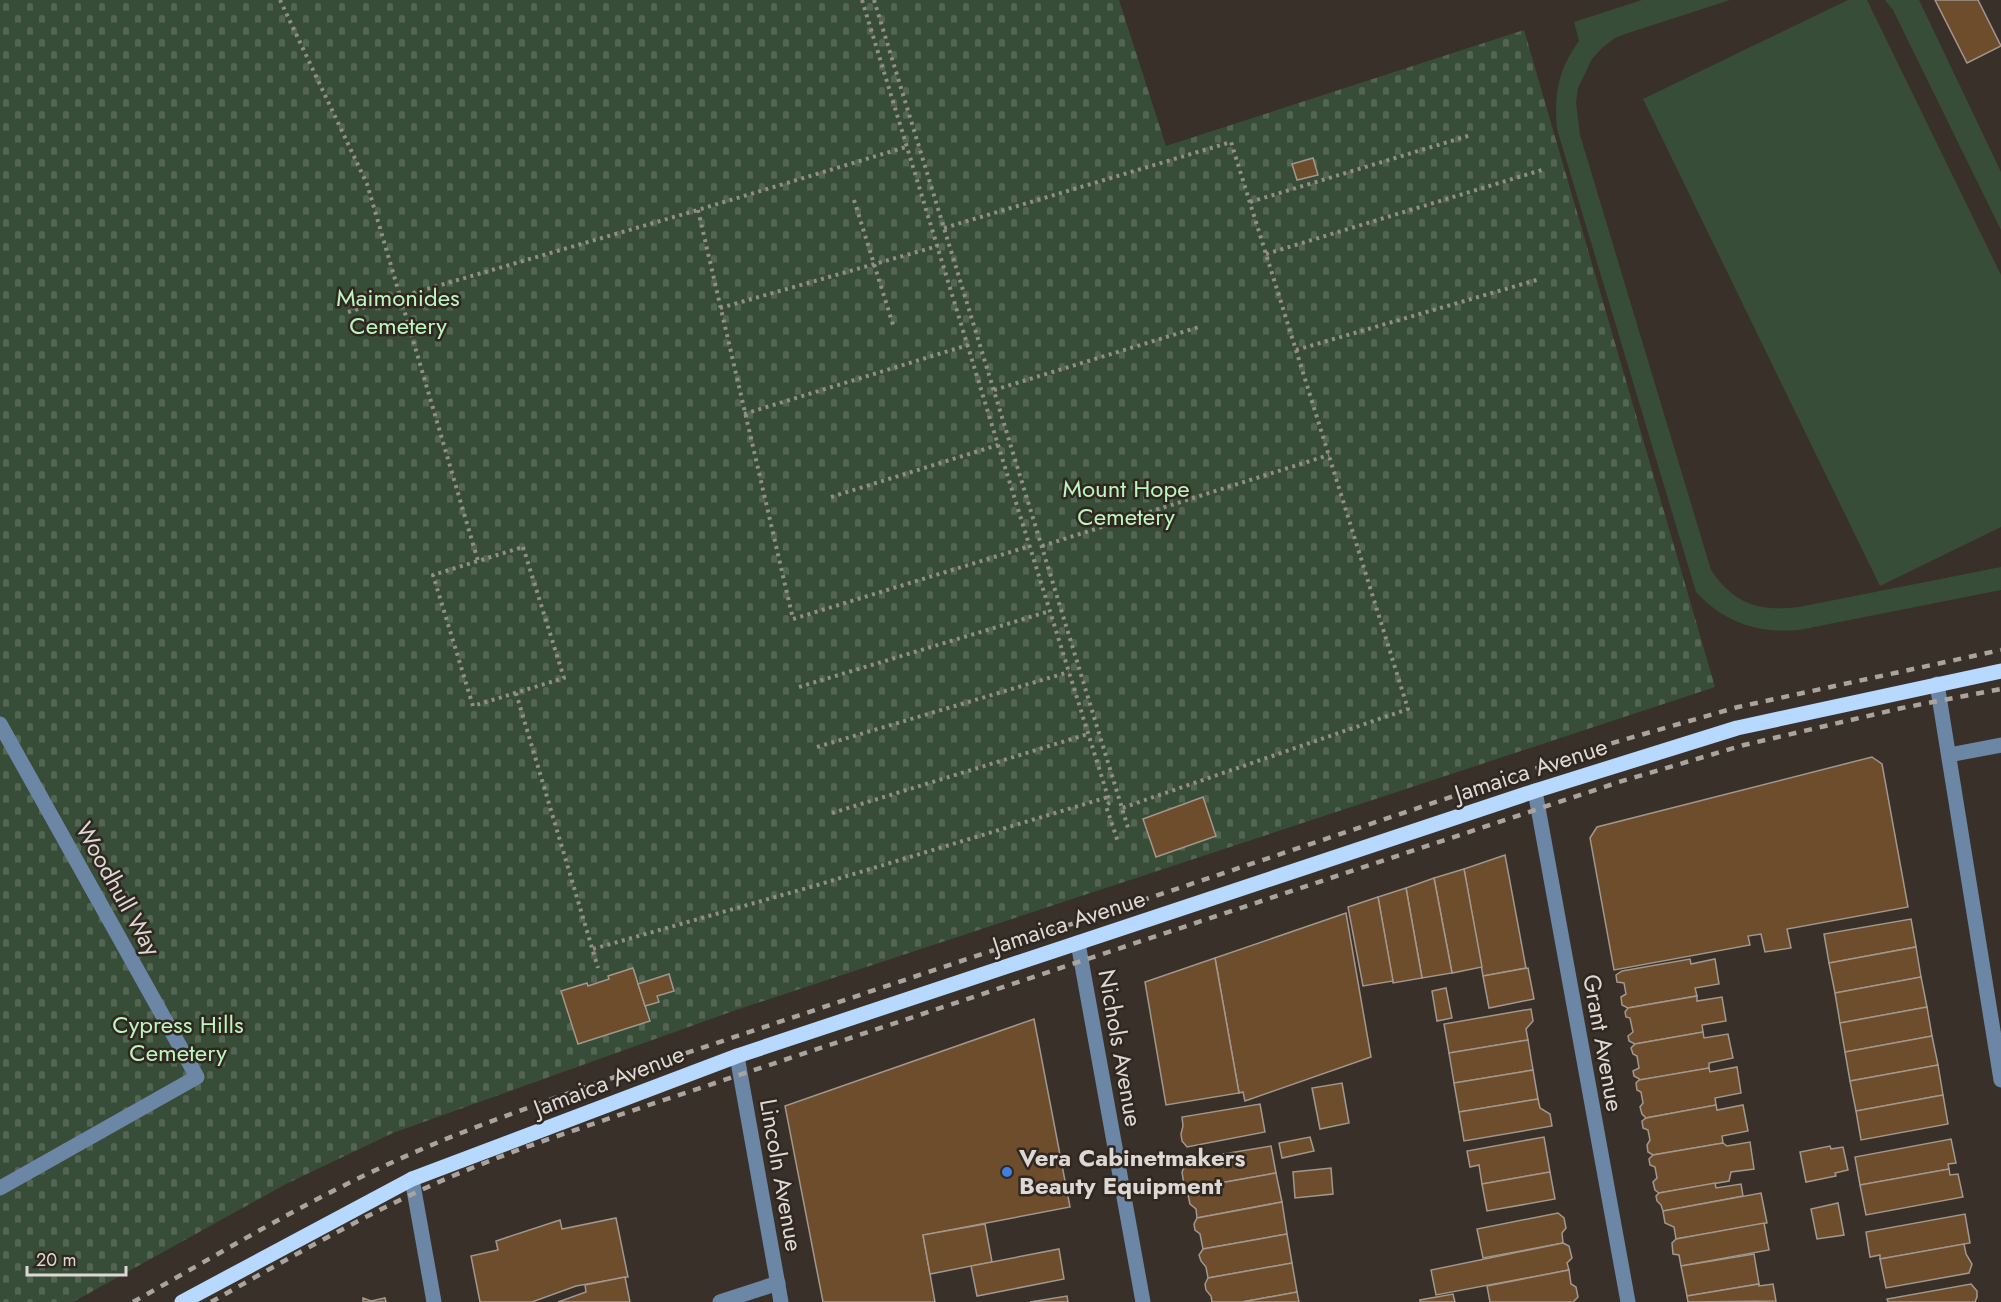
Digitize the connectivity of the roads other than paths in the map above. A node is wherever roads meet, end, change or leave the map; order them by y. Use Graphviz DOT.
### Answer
graph roads {
  1 [pos="2001,671"];
  2 [pos="1937,684"];
  3 [pos="0,724"];
  4 [pos="2001,745"];
  5 [pos="1949,755"];
  6 [pos="1535,791"];
  7 [pos="1078,943"];
  8 [pos="737,1056"];
  9 [pos="2000,1073"];
  10 [pos="412,1179"];
  11 [pos="0,1188"];
  12 [pos="778,1283"];
  13 [pos="182,1302"];
  14 [pos="434,1302"];
  15 [pos="720,1302"];
  16 [pos="781,1302"];
  17 [pos="1143,1302"];
  18 [pos="1628,1302"];
  1 -- 2 [label="main road, Jamaica Avenue"];
  2 -- 5 [label="street"];
  2 -- 6 [label="main road, Jamaica Avenue"];
  3 -- 11 [label="street, Woodhull Way"];
  4 -- 5 [label="street"];
  5 -- 9 [label="street"];
  6 -- 7 [label="main road, Jamaica Avenue"];
  6 -- 18 [label="street, Grant Avenue"];
  7 -- 8 [label="main road, Jamaica Avenue"];
  7 -- 17 [label="street, Nichols Avenue"];
  8 -- 10 [label="main road, Jamaica Avenue"];
  8 -- 12 [label="street, Lincoln Avenue"];
  10 -- 13 [label="main road, Jamaica Avenue"];
  10 -- 14 [label="street"];
  12 -- 15 [label="street"];
  12 -- 16 [label="street, Lincoln Avenue"];
}
